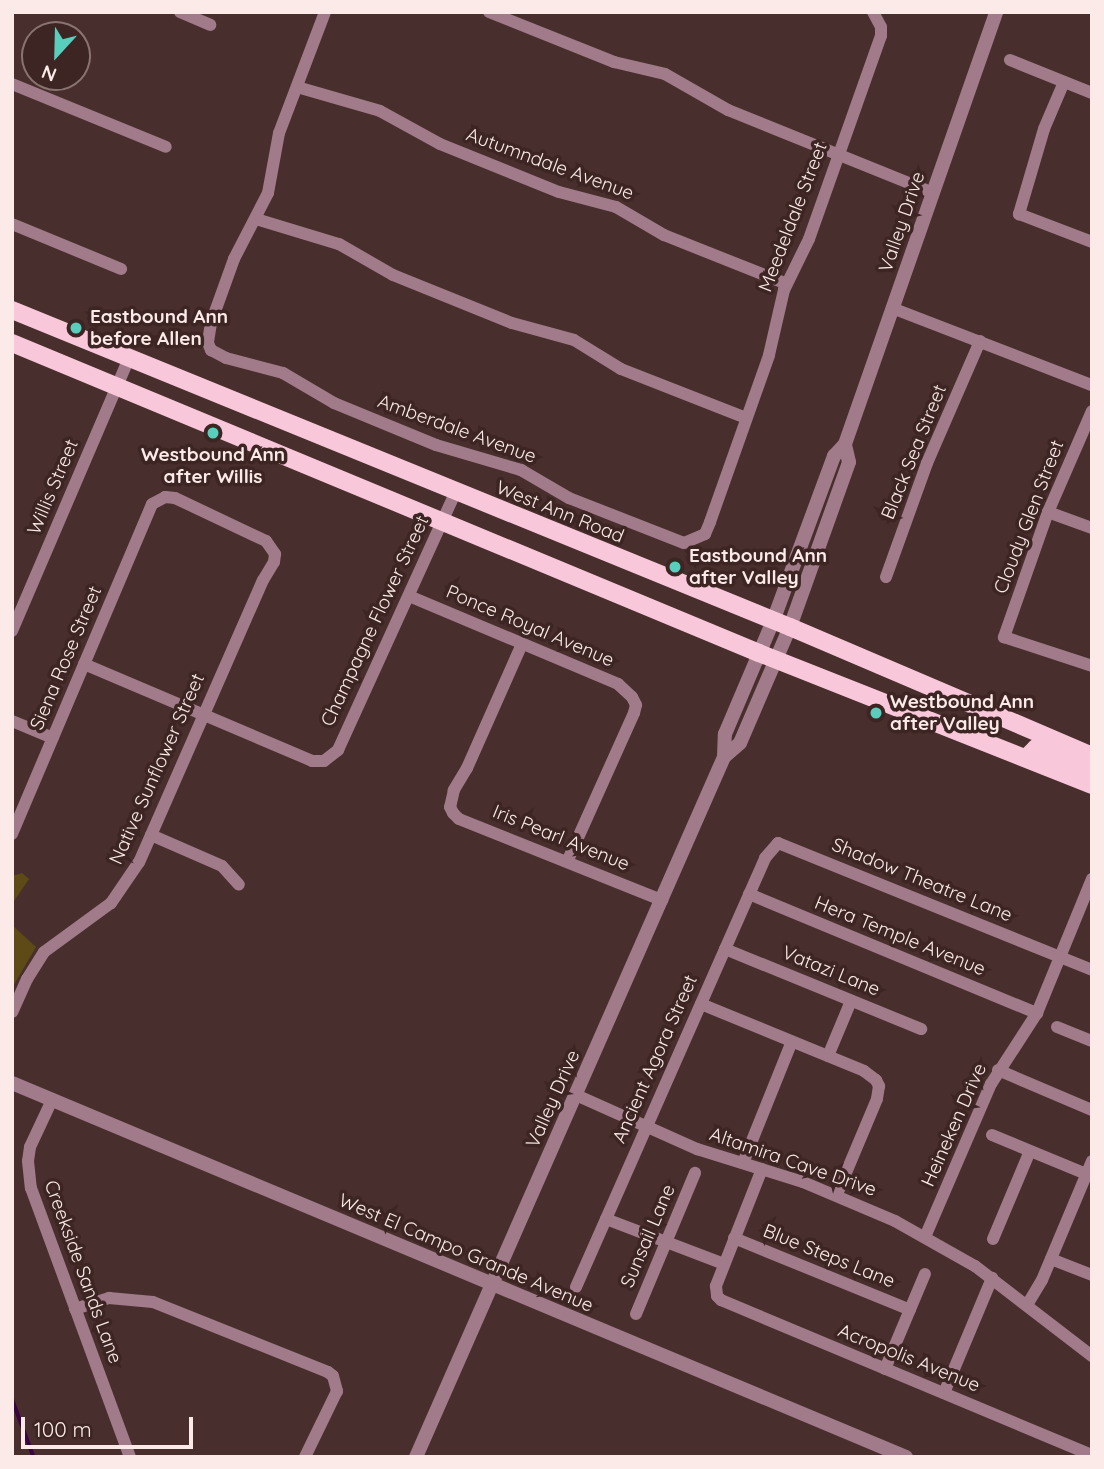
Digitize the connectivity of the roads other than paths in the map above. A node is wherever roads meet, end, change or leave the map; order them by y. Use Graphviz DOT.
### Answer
graph roads {
  1 [pos="180,12"];
  2 [pos="325,12"];
  3 [pos="489,12"];
  4 [pos="996,12"];
  5 [pos="876,16"];
  6 [pos="211,25"];
  7 [pos="1010,60"];
  8 [pos="1064,82"];
  9 [pos="12,84"];
  10 [pos="297,86"];
  11 [pos="1092,93"];
  12 [pos="166,147"];
  13 [pos="839,154"];
  14 [pos="933,193"];
  15 [pos="256,219"];
  16 [pos="12,224"];
  17 [pos="1092,242"];
  18 [pos="121,269"];
  19 [pos="787,284"];
  20 [pos="892,308"];
  21 [pos="12,310"];
  22 [pos="980,341"];
  23 [pos="12,343"];
  24 [pos="129,358"];
  25 [pos="1092,385"];
  26 [pos="117,386"];
  27 [pos="1092,411"];
  28 [pos="746,418"];
  29 [pos="845,444"];
  30 [pos="455,493"];
  31 [pos="158,500"];
  32 [pos="1048,512"];
  33 [pos="444,520"];
  34 [pos="1092,528"];
  35 [pos="692,542"];
  36 [pos="886,577"];
  37 [pos="409,596"];
  38 [pos="773,621"];
  39 [pos="790,628"];
  40 [pos="12,631"];
  41 [pos="522,644"];
  42 [pos="759,653"];
  43 [pos="776,660"];
  44 [pos="84,664"];
  45 [pos="1092,666"];
  46 [pos="203,714"];
  47 [pos="12,721"];
  48 [pos="53,738"];
  49 [pos="1092,756"];
  50 [pos="724,757"];
  51 [pos="1027,757"];
  52 [pos="1092,768"];
  53 [pos="1092,785"];
  54 [pos="12,834"];
  55 [pos="151,835"];
  56 [pos="771,848"];
  57 [pos="567,862"];
  58 [pos="1092,879"];
  59 [pos="239,885"];
  60 [pos="749,894"];
  61 [pos="662,900"];
  62 [pos="725,949"];
  63 [pos="1059,957"];
  64 [pos="1092,970"];
  65 [pos="851,1001"];
  66 [pos="701,1004"];
  67 [pos="12,1012"];
  68 [pos="1037,1013"];
  69 [pos="1057,1027"];
  70 [pos="921,1029"];
  71 [pos="792,1041"];
  72 [pos="1092,1041"];
  73 [pos="828,1056"];
  74 [pos="998,1070"];
  75 [pos="12,1083"];
  76 [pos="576,1095"];
  77 [pos="52,1100"];
  78 [pos="1092,1110"];
  79 [pos="646,1126"];
  80 [pos="992,1135"];
  81 [pos="1030,1151"];
  82 [pos="1092,1161"];
  83 [pos="743,1163"];
  84 [pos="762,1169"];
  85 [pos="695,1173"];
  86 [pos="1086,1174"];
  87 [pos="837,1194"];
  88 [pos="606,1219"];
  89 [pos="925,1237"];
  90 [pos="734,1238"];
  91 [pos="993,1239"];
  92 [pos="667,1243"];
  93 [pos="1051,1259"];
  94 [pos="724,1264"];
  95 [pos="925,1274"];
  96 [pos="1092,1275"];
  97 [pos="992,1278"];
  98 [pos="492,1285"];
  99 [pos="576,1287"];
  100 [pos="1027,1306"];
  101 [pos="75,1309"];
  102 [pos="910,1310"];
  103 [pos="636,1314"];
  104 [pos="1092,1356"];
  105 [pos="885,1369"];
  106 [pos="944,1393"];
  107 [pos="1092,1455"];
  108 [pos="130,1457"];
  109 [pos="306,1457"];
  110 [pos="416,1457"];
  111 [pos="906,1457"];
  1 -- 6 [label="street"];
  2 -- 10 [label="street"];
  3 -- 13 [label="street"];
  4 -- 14 [label="street, Valley Drive"];
  5 -- 13 [label="street, Meedeldale Street"];
  7 -- 8 [label="street"];
  8 -- 11 [label="street"];
  8 -- 17 [label="street"];
  9 -- 12 [label="street"];
  10 -- 15 [label="street"];
  10 -- 19 [label="street, Autumndale Avenue"];
  13 -- 14 [label="street"];
  13 -- 19 [label="street, Meedeldale Street"];
  14 -- 20 [label="street, Valley Drive"];
  15 -- 28 [label="street"];
  15 -- 35 [label="street, Amberdale Avenue"];
  16 -- 18 [label="street"];
  19 -- 28 [label="street, Meedeldale Street"];
  20 -- 22 [label="street"];
  20 -- 29 [label="street, Valley Drive"];
  21 -- 24 [label="main road, West Ann Road"];
  22 -- 25 [label="street"];
  22 -- 36 [label="street, Black Sea Street"];
  23 -- 26 [label="main road"];
  24 -- 26 [label="street, Willis Street"];
  24 -- 30 [label="main road, West Ann Road"];
  26 -- 33 [label="main road"];
  26 -- 40 [label="street, Willis Street"];
  27 -- 32 [label="street, Cloudy Glen Street"];
  28 -- 35 [label="street, Meedeldale Street"];
  29 -- 38 [label="street, Valley Drive"];
  29 -- 39 [label="street, Valley Drive"];
  30 -- 33 [label="street, Champagne Flower Street"];
  30 -- 38 [label="main road, West Ann Road"];
  31 -- 44 [label="street, Siena Rose Street"];
  31 -- 46 [label="street, Native Sunflower Street"];
  32 -- 34 [label="street"];
  32 -- 45 [label="street, Cloudy Glen Street"];
  33 -- 37 [label="street, Champagne Flower Street"];
  33 -- 42 [label="main road"];
  37 -- 41 [label="street, Ponce Royal Avenue"];
  37 -- 46 [label="street, Champagne Flower Street"];
  38 -- 39 [label="main road, West Ann Road"];
  38 -- 42 [label="street, Valley Drive"];
  39 -- 43 [label="street, Valley Drive"];
  39 -- 49 [label="main road, West Ann Road"];
  41 -- 57 [label="street, Ponce Royal Avenue"];
  41 -- 57 [label="street, Iris Pearl Avenue"];
  42 -- 43 [label="main road"];
  42 -- 50 [label="street, Valley Drive"];
  43 -- 50 [label="street, Valley Drive"];
  43 -- 51 [label="main road"];
  44 -- 46 [label="street"];
  44 -- 48 [label="street, Siena Rose Street"];
  46 -- 55 [label="street, Native Sunflower Street"];
  47 -- 48 [label="street"];
  48 -- 54 [label="street, Siena Rose Street"];
  50 -- 61 [label="street, Valley Drive"];
  51 -- 52 [label="main road"];
  51 -- 53 [label="main road"];
  55 -- 59 [label="street"];
  55 -- 67 [label="street, Native Sunflower Street"];
  56 -- 60 [label="street, Ancient Agora Street"];
  56 -- 63 [label="street, Shadow Theatre Lane"];
  57 -- 61 [label="street, Iris Pearl Avenue"];
  58 -- 63 [label="street, Heineken Drive"];
  60 -- 62 [label="street, Ancient Agora Street"];
  60 -- 68 [label="street, Hera Temple Avenue"];
  61 -- 76 [label="street, Valley Drive"];
  62 -- 65 [label="street, Vatazi Lane"];
  62 -- 66 [label="street, Ancient Agora Street"];
  63 -- 64 [label="street, Shadow Theatre Lane"];
  63 -- 68 [label="street, Heineken Drive"];
  65 -- 70 [label="street, Vatazi Lane"];
  65 -- 73 [label="street"];
  66 -- 71 [label="street"];
  66 -- 79 [label="street, Ancient Agora Street"];
  68 -- 74 [label="street, Heineken Drive"];
  69 -- 72 [label="street"];
  71 -- 73 [label="street"];
  71 -- 83 [label="street"];
  73 -- 87 [label="street"];
  74 -- 78 [label="street"];
  74 -- 89 [label="street, Heineken Drive"];
  75 -- 77 [label="street, West El Campo Grande Avenue"];
  76 -- 79 [label="street, Altamira Cave Drive"];
  76 -- 98 [label="street, Valley Drive"];
  77 -- 98 [label="street, West El Campo Grande Avenue"];
  77 -- 101 [label="street, Creekside Sands Lane"];
  79 -- 83 [label="street, Altamira Cave Drive"];
  79 -- 88 [label="street, Ancient Agora Street"];
  80 -- 81 [label="street"];
  81 -- 86 [label="street"];
  81 -- 91 [label="street"];
  82 -- 86 [label="street"];
  83 -- 84 [label="street, Altamira Cave Drive"];
  84 -- 87 [label="street, Altamira Cave Drive"];
  84 -- 90 [label="street"];
  85 -- 92 [label="street, Sunsail Lane"];
  86 -- 93 [label="street"];
  87 -- 89 [label="street, Altamira Cave Drive"];
  88 -- 92 [label="street"];
  88 -- 99 [label="street, Ancient Agora Street"];
  89 -- 97 [label="street, Altamira Cave Drive"];
  90 -- 94 [label="street"];
  90 -- 102 [label="street, Blue Steps Lane"];
  92 -- 94 [label="street"];
  92 -- 103 [label="street, Sunsail Lane"];
  93 -- 96 [label="street"];
  93 -- 100 [label="street"];
  94 -- 105 [label="street, Acropolis Avenue"];
  95 -- 102 [label="street"];
  97 -- 100 [label="street, Altamira Cave Drive"];
  97 -- 106 [label="street"];
  98 -- 110 [label="street, Valley Drive"];
  98 -- 111 [label="street, West El Campo Grande Avenue"];
  100 -- 104 [label="street, Altamira Cave Drive"];
  101 -- 108 [label="street, Creekside Sands Lane"];
  101 -- 109 [label="street"];
  102 -- 105 [label="street"];
  105 -- 106 [label="street, Acropolis Avenue"];
  106 -- 107 [label="street, Acropolis Avenue"];
}
